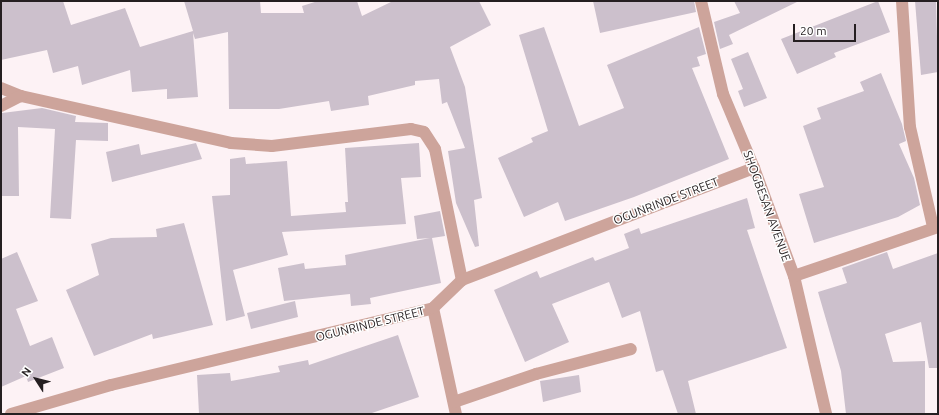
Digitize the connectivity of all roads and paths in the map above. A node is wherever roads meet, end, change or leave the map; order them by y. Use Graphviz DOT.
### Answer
graph roads {
  1 [pos="701,1"];
  2 [pos="902,1"];
  3 [pos="1,88"];
  4 [pos="21,96"];
  5 [pos="1,106"];
  6 [pos="754,168"];
  7 [pos="936,227"];
  8 [pos="794,276"];
  9 [pos="462,280"];
  10 [pos="434,308"];
  11 [pos="631,349"];
  12 [pos="455,408"];
  13 [pos="11,414"];
  14 [pos="826,414"];
  1 -- 6 [label="street, SHOGBESAN AVENUE"];
  2 -- 7 [label="street"];
  3 -- 4 [label="street"];
  4 -- 5 [label="street"];
  4 -- 9 [label="street"];
  6 -- 8 [label="street, SHOGBESAN AVENUE"];
  6 -- 9 [label="street, OGUNRINDE STREET"];
  7 -- 8 [label="street"];
  8 -- 14 [label="street, SHOGBESAN AVENUE"];
  9 -- 10 [label="street, OGUNRINDE STREET"];
  10 -- 12 [label="street"];
  10 -- 13 [label="street, OGUNRINDE STREET"];
  11 -- 12 [label="street"];
}
